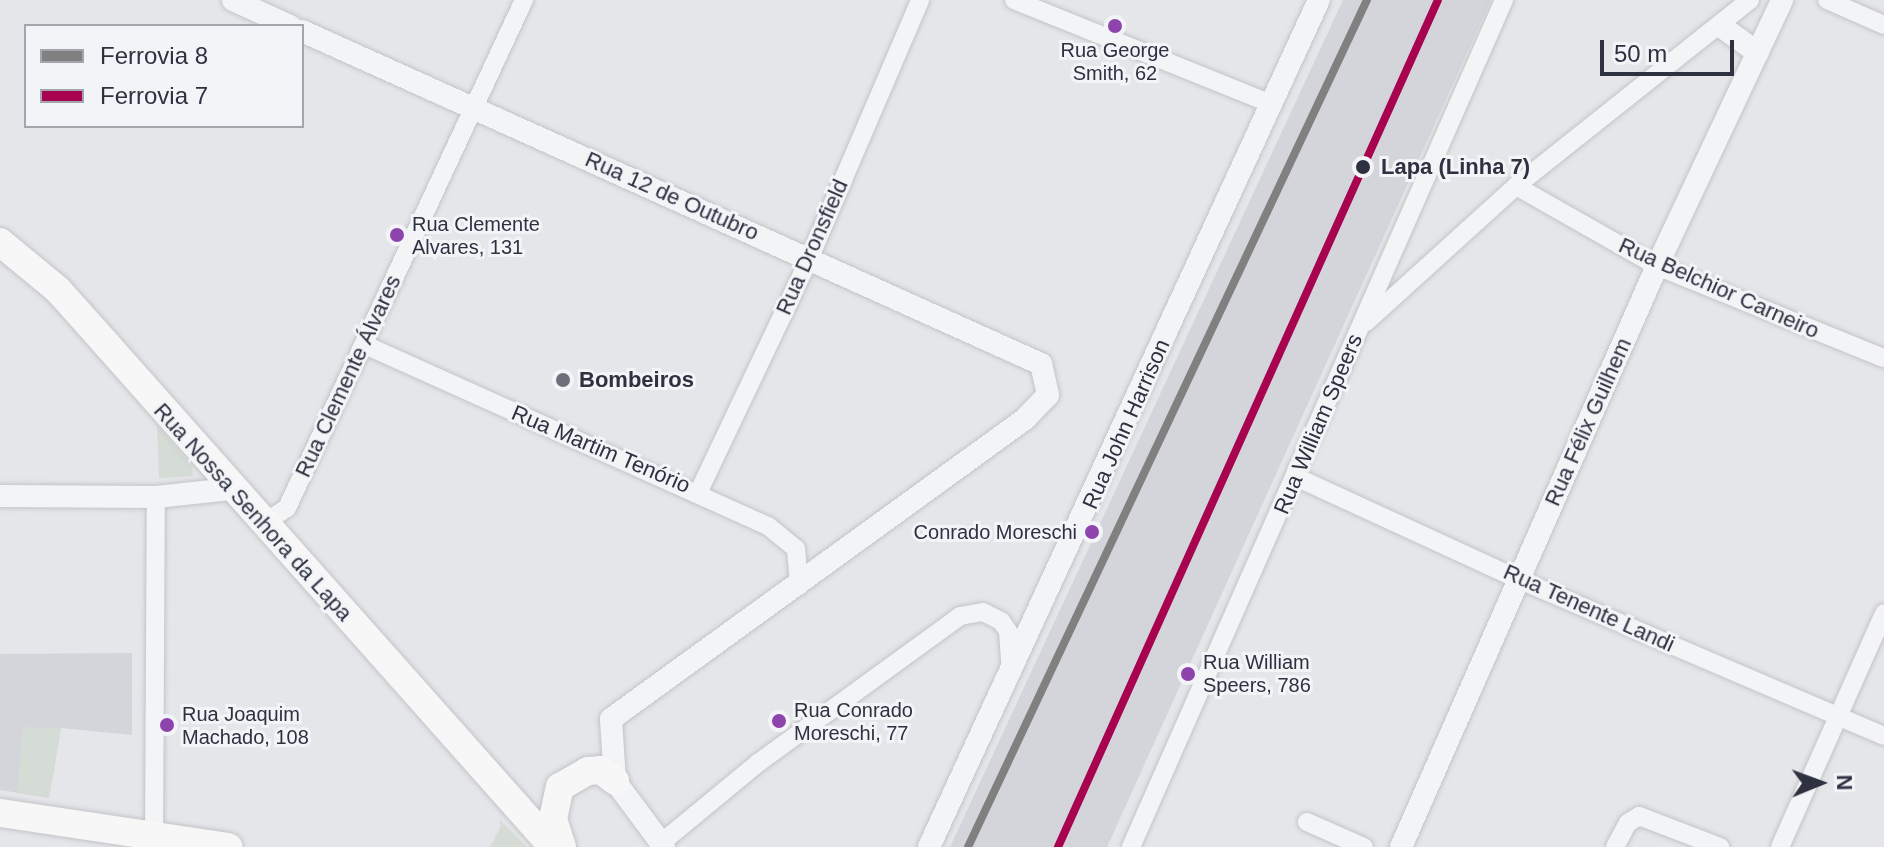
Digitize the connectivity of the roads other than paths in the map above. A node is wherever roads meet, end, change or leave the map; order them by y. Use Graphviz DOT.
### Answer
graph roads {
  1 [pos="233,0"];
  2 [pos="524,0"];
  3 [pos="920,0"];
  4 [pos="1014,0"];
  5 [pos="1319,0"];
  6 [pos="1504,0"];
  7 [pos="1750,0"];
  8 [pos="1782,0"];
  9 [pos="1827,0"];
  10 [pos="286,24"];
  11 [pos="1884,25"];
  12 [pos="1722,27"];
  13 [pos="304,32"];
  14 [pos="1758,53"];
  15 [pos="1272,104"];
  16 [pos="473,109"];
  17 [pos="1516,186"];
  18 [pos="0,242"];
  19 [pos="810,257"];
  20 [pos="1657,266"];
  21 [pos="1359,328"];
  22 [pos="365,345"];
  23 [pos="1884,358"];
  24 [pos="1296,477"];
  25 [pos="231,489"];
  26 [pos="699,491"];
  27 [pos="0,496"];
  28 [pos="156,497"];
  29 [pos="263,524"];
  30 [pos="1520,580"];
  31 [pos="799,586"];
  32 [pos="1884,613"];
  33 [pos="1011,673"];
  34 [pos="1838,716"];
  35 [pos="1884,736"];
  36 [pos="615,781"];
  37 [pos="0,813"];
  38 [pos="1307,822"];
  39 [pos="155,842"];
  40 [pos="663,845"];
  41 [pos="228,847"];
  42 [pos="553,847"];
  43 [pos="562,847"];
  44 [pos="929,847"];
  45 [pos="1131,847"];
  46 [pos="1364,847"];
  47 [pos="1401,847"];
  48 [pos="1615,847"];
  49 [pos="1720,847"];
  50 [pos="1780,847"];
  1 -- 10 [label="street"];
  2 -- 16 [label="street, Rua Clemente Álvares"];
  3 -- 19 [label="street, Rua Dronsfield"];
  4 -- 15 [label="street"];
  5 -- 15 [label="street, Rua John Harrison"];
  6 -- 21 [label="street, Rua William Speers"];
  7 -- 12 [label="street"];
  8 -- 14 [label="street, Rua Félix Guilhem"];
  9 -- 11 [label="street"];
  12 -- 14 [label="street"];
  12 -- 17 [label="street"];
  13 -- 16 [label="street, Rua 12 de Outubro"];
  14 -- 20 [label="street, Rua Félix Guilhem"];
  15 -- 33 [label="street, Rua John Harrison"];
  16 -- 19 [label="street, Rua 12 de Outubro"];
  16 -- 22 [label="street, Rua Clemente Álvares"];
  17 -- 20 [label="street, Rua Belchior Carneiro"];
  17 -- 21 [label="street"];
  18 -- 25 [label="main road, Rua Nossa Senhora da Lapa"];
  19 -- 26 [label="street, Rua Dronsfield"];
  19 -- 31 [label="street, Rua 12 de Outubro"];
  20 -- 23 [label="street, Rua Belchior Carneiro"];
  20 -- 30 [label="street, Rua Félix Guilhem"];
  21 -- 24 [label="street, Rua William Speers"];
  22 -- 26 [label="street, Rua Martim Tenório"];
  22 -- 29 [label="street, Rua Clemente Álvares"];
  24 -- 30 [label="street, Rua Tenente Landi"];
  24 -- 45 [label="street, Rua William Speers"];
  25 -- 28 [label="street"];
  25 -- 29 [label="main road, Rua Nossa Senhora da Lapa"];
  26 -- 31 [label="street, Rua Martim Tenório"];
  27 -- 28 [label="street"];
  28 -- 39 [label="street"];
  29 -- 42 [label="main road, Rua Nossa Senhora da Lapa"];
  30 -- 34 [label="street, Rua Tenente Landi"];
  30 -- 47 [label="street, Rua Félix Guilhem"];
  31 -- 36 [label="street"];
  32 -- 34 [label="street"];
  33 -- 40 [label="street"];
  33 -- 44 [label="street, Rua John Harrison"];
  34 -- 35 [label="street, Rua Tenente Landi"];
  34 -- 50 [label="street"];
  36 -- 40 [label="street"];
  36 -- 43 [label="main road"];
  37 -- 39 [label="main road"];
  38 -- 46 [label="street"];
  39 -- 41 [label="main road"];
  48 -- 49 [label="street"];
}
